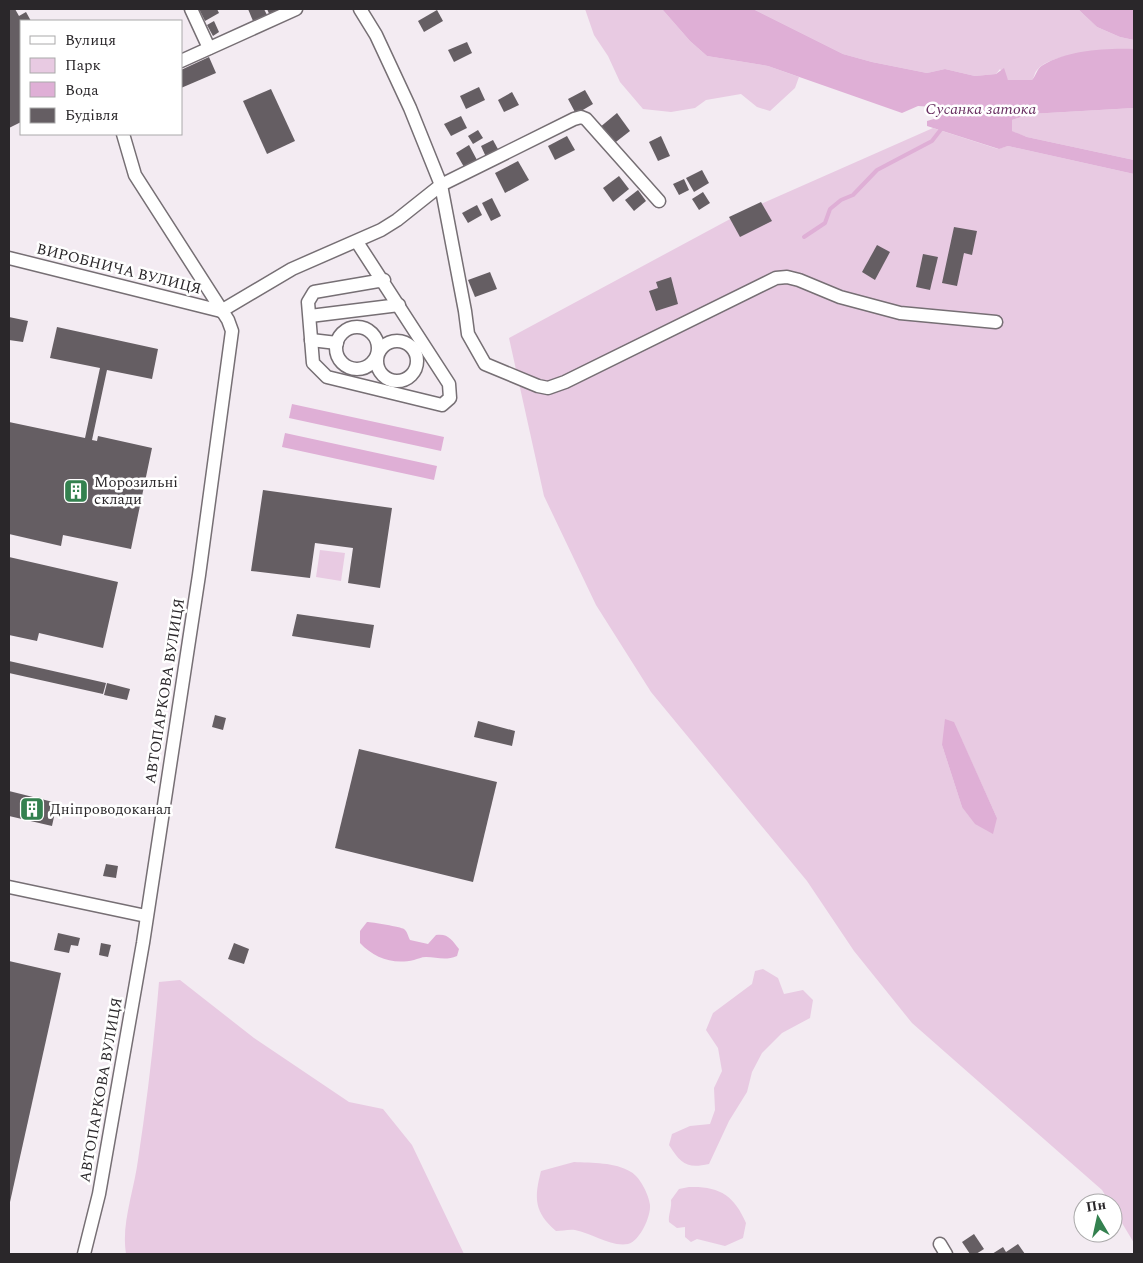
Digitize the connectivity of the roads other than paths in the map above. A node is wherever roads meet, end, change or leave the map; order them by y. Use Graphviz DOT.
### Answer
graph roads {
  1 [pos="191,9"];
  2 [pos="296,9"];
  3 [pos="360,9"];
  4 [pos="209,48"];
  5 [pos="182,61"];
  6 [pos="123,135"];
  7 [pos="441,185"];
  8 [pos="659,201"];
  9 [pos="357,242"];
  10 [pos="9,258"];
  11 [pos="384,280"];
  12 [pos="399,305"];
  13 [pos="220,311"];
  14 [pos="310,316"];
  15 [pos="996,322"];
  16 [pos="311,340"];
  17 [pos="337,343"];
  18 [pos="9,887"];
  19 [pos="146,916"];
  20 [pos="84,1254"];
  1 -- 4 [label="street"];
  2 -- 4 [label="street"];
  3 -- 7 [label="street"];
  4 -- 5 [label="street"];
  6 -- 13 [label="street, АВТОПАРКОВА ВУЛИЦЯ"];
  7 -- 8 [label="street"];
  7 -- 9 [label="street"];
  7 -- 15 [label="street"];
  9 -- 11 [label="street"];
  9 -- 13 [label="street"];
  10 -- 13 [label="street, ВИРОБНИЧА ВУЛИЦЯ"];
  11 -- 12 [label="street"];
  11 -- 14 [label="street"];
  12 -- 14 [label="street"];
  12 -- 16 [label="street"];
  13 -- 19 [label="street, АВТОПАРКОВА ВУЛИЦЯ"];
  14 -- 16 [label="street"];
  16 -- 17 [label="street"];
  17 -- 17 [label="street"];
  18 -- 19 [label="street"];
  19 -- 20 [label="street, АВТОПАРКОВА ВУЛИЦЯ"];
}
